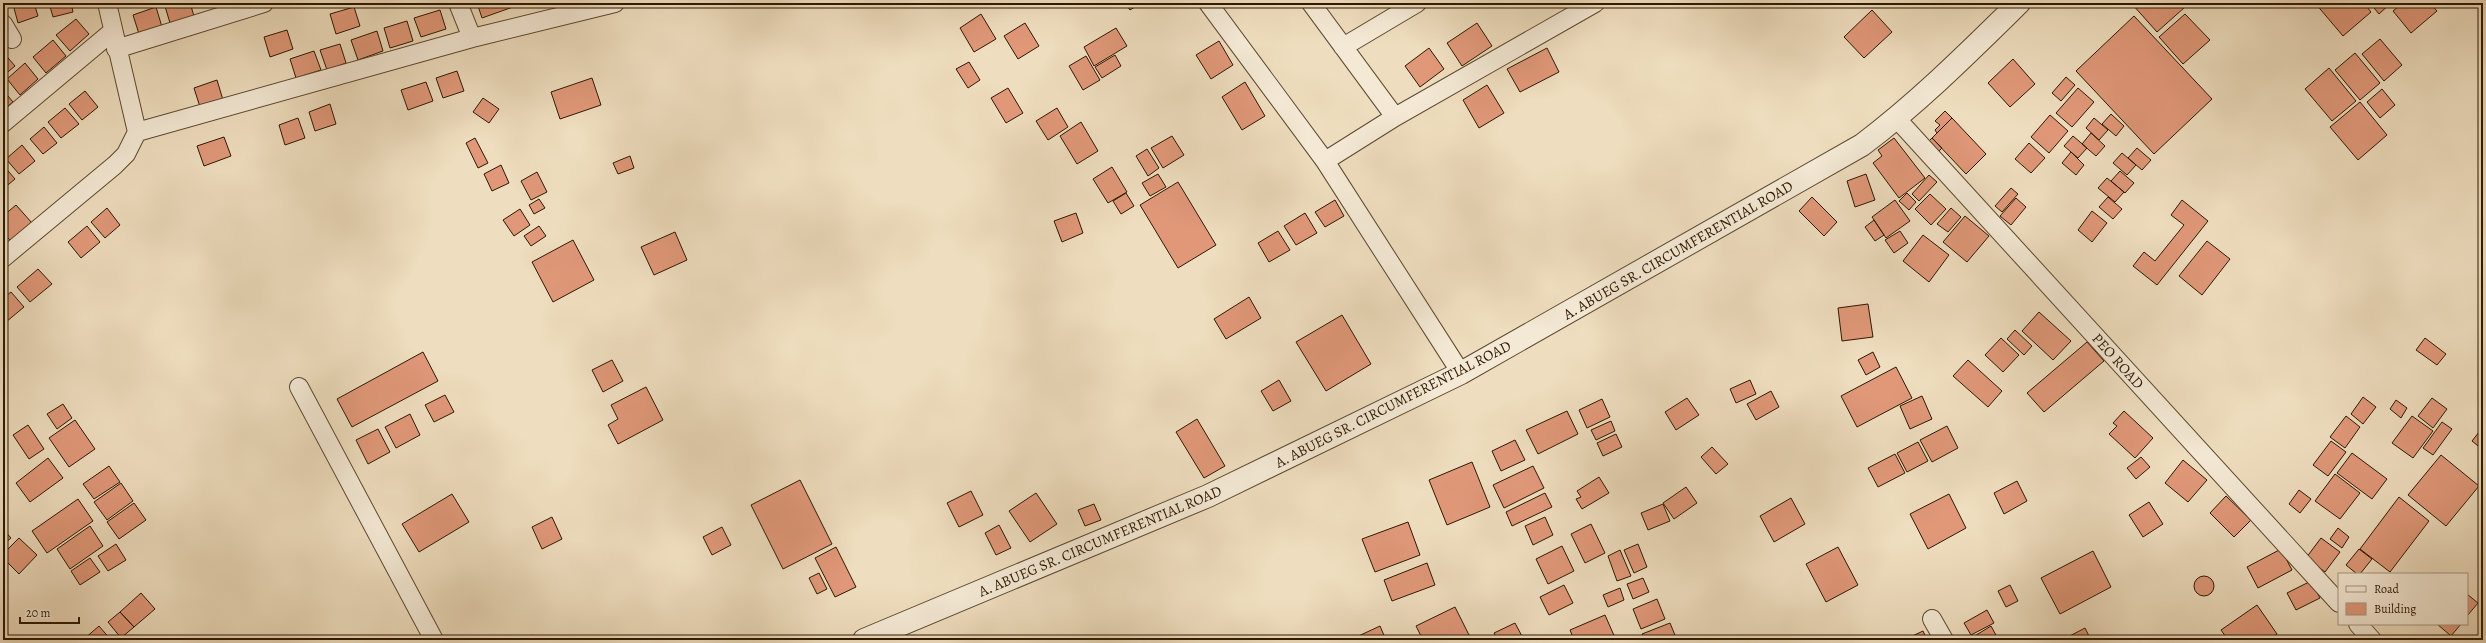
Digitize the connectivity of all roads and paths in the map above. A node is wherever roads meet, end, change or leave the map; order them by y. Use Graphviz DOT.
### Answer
graph roads {
  1 [pos="107,3"];
  2 [pos="264,3"];
  3 [pos="458,3"];
  4 [pos="615,3"];
  5 [pos="1208,3"];
  6 [pos="1311,3"];
  7 [pos="1595,3"];
  8 [pos="2019,3"];
  9 [pos="1413,4"];
  10 [pos="580,7"];
  11 [pos="113,31"];
  12 [pos="472,38"];
  13 [pos="1343,47"];
  14 [pos="116,49"];
  15 [pos="1395,117"];
  16 [pos="1897,118"];
  17 [pos="3,123"];
  18 [pos="136,132"];
  19 [pos="1325,161"];
  20 [pos="3,258"];
  21 [pos="1461,373"];
  22 [pos="299,387"];
  23 [pos="2338,602"];
  24 [pos="1932,618"];
  25 [pos="2359,625"];
  26 [pos="434,640"];
  27 [pos="864,640"];
  28 [pos="1944,640"];
  29 [pos="2372,640"];
  1 -- 11 [label="street"];
  2 -- 14 [label="street"];
  3 -- 12 [label="street"];
  4 -- 10 [label="street"];
  5 -- 19 [label="street"];
  6 -- 13 [label="street"];
  7 -- 15 [label="street"];
  8 -- 16 [label="street, A. ABUEG SR. CIRCUMFERENTIAL ROAD"];
  9 -- 13 [label="street"];
  10 -- 12 [label="street"];
  11 -- 14 [label="street"];
  11 -- 17 [label="street"];
  12 -- 18 [label="street"];
  13 -- 15 [label="street"];
  14 -- 18 [label="street"];
  15 -- 19 [label="street"];
  16 -- 21 [label="street, A. ABUEG SR. CIRCUMFERENTIAL ROAD"];
  16 -- 23 [label="street, PEO ROAD"];
  18 -- 20 [label="street"];
  19 -- 21 [label="street"];
  21 -- 27 [label="street, A. ABUEG SR. CIRCUMFERENTIAL ROAD"];
  22 -- 26 [label="street"];
  24 -- 28 [label="street"];
  25 -- 29 [label="street"];
}
